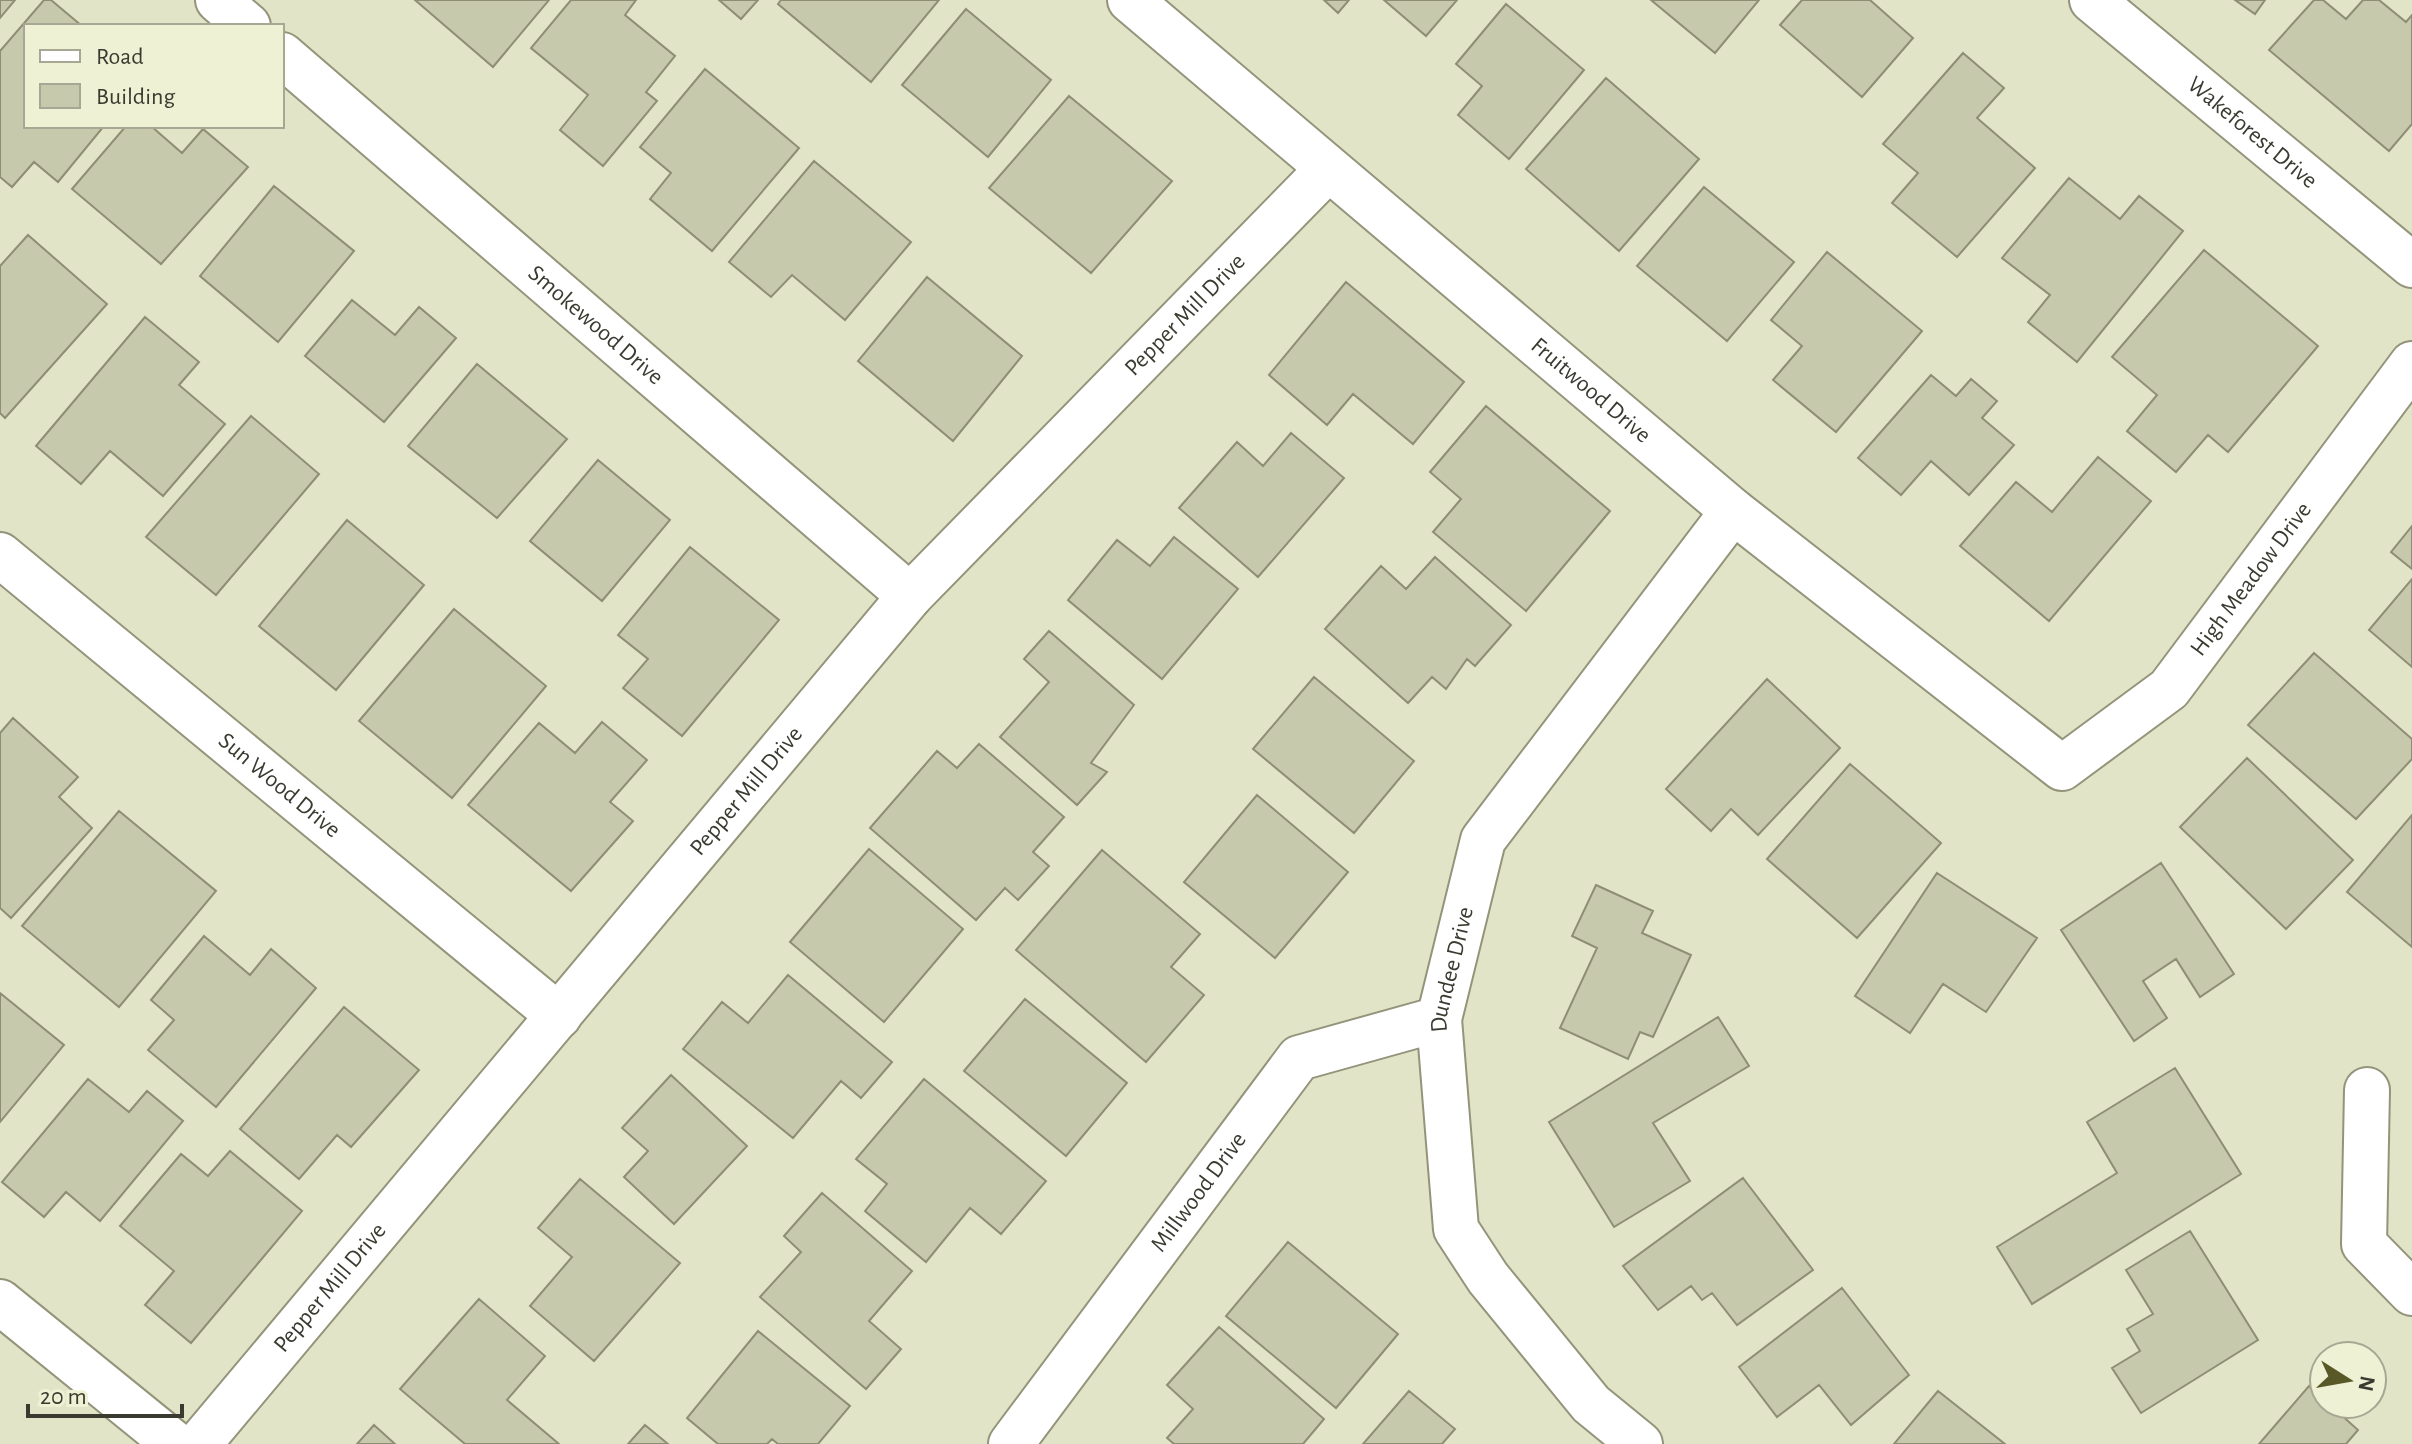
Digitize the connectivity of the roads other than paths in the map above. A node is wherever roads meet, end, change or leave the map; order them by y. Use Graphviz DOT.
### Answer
graph roads {
  1 [pos="218,0"];
  2 [pos="1130,0"];
  3 [pos="2092,0"];
  4 [pos="246,24"];
  5 [pos="284,57"];
  6 [pos="1328,169"];
  7 [pos="2412,265"];
  8 [pos="2412,364"];
  9 [pos="1733,511"];
  10 [pos="0,555"];
  11 [pos="910,596"];
  12 [pos="2062,768"];
  13 [pos="559,1016"];
  14 [pos="1439,1019"];
  15 [pos="2367,1090"];
  16 [pos="2412,1293"];
  17 [pos="0,1302"];
  18 [pos="175,1444"];
  19 [pos="199,1444"];
  20 [pos="1011,1444"];
  21 [pos="1640,1444"];
  1 -- 4 [label="street"];
  2 -- 6 [label="street, Fruitwood Drive"];
  3 -- 7 [label="street, Wakeforest Drive"];
  5 -- 11 [label="street, Smokewood Drive"];
  6 -- 9 [label="street, Fruitwood Drive"];
  6 -- 11 [label="street, Pepper Mill Drive"];
  8 -- 12 [label="street, High Meadow Drive"];
  9 -- 12 [label="street, Fruitwood Drive"];
  9 -- 14 [label="street, Dundee Drive"];
  10 -- 13 [label="street, Sun Wood Drive"];
  11 -- 13 [label="street, Pepper Mill Drive"];
  13 -- 19 [label="street, Pepper Mill Drive"];
  14 -- 20 [label="street, Millwood Drive"];
  14 -- 21 [label="street, Dundee Drive"];
  15 -- 16 [label="street"];
  17 -- 18 [label="street"];
}
